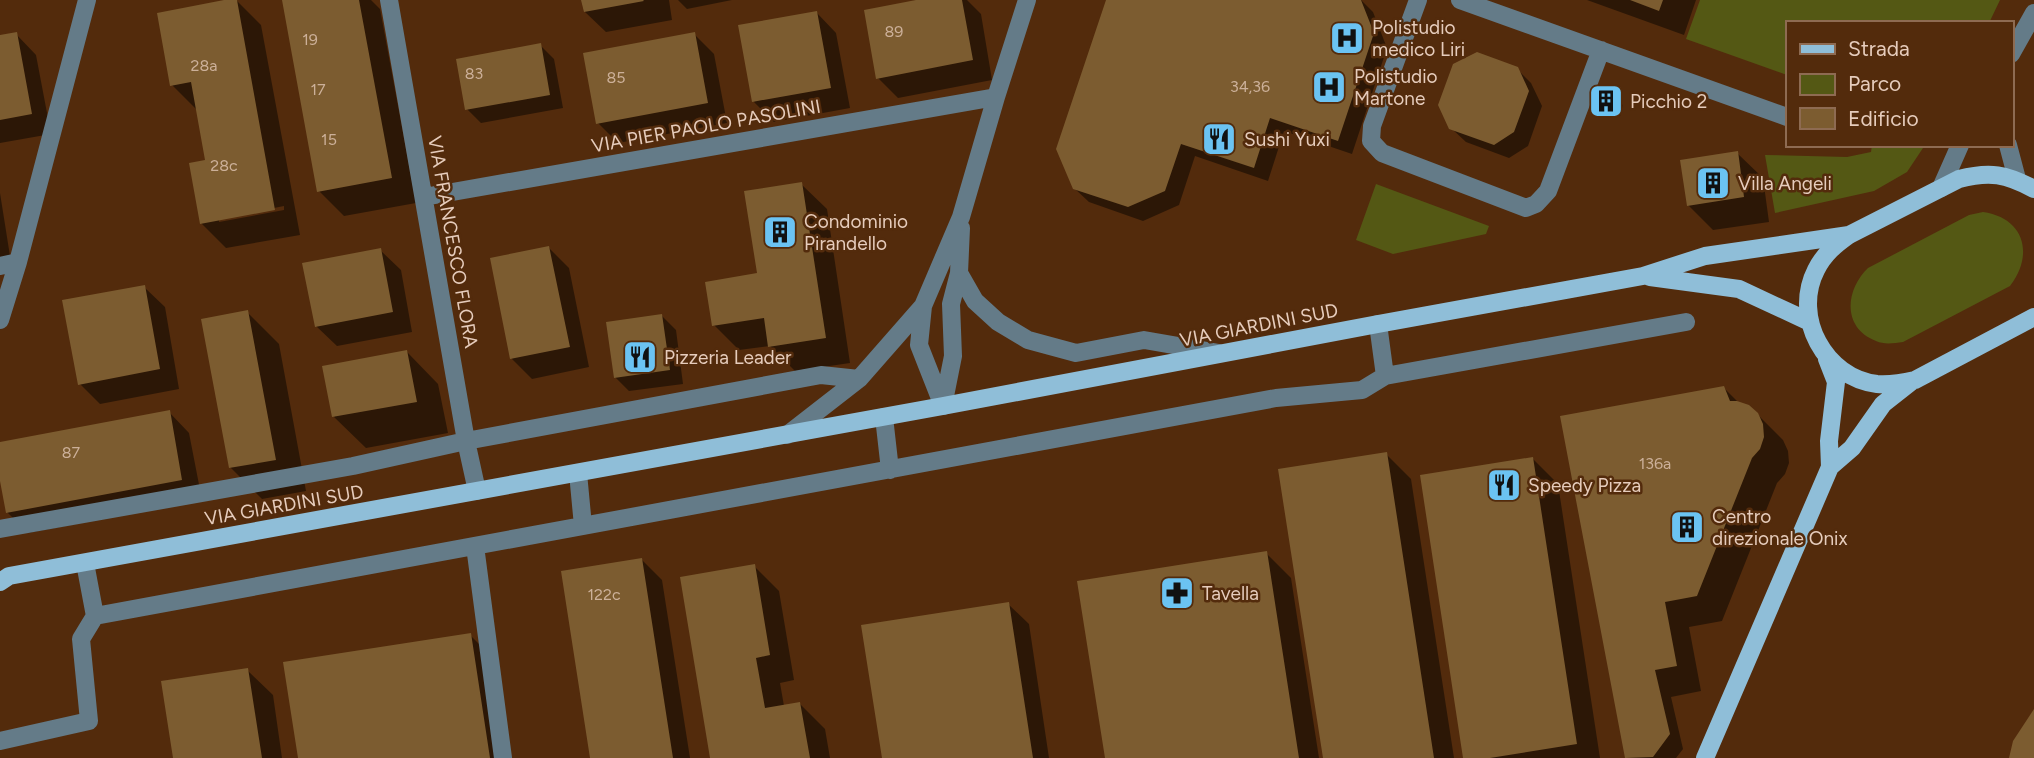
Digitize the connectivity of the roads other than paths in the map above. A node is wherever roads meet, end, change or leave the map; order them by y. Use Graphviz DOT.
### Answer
graph roads {
  1 [pos="88,0"];
  2 [pos="389,0"];
  3 [pos="1027,0"];
  4 [pos="1418,0"];
  5 [pos="1460,0"];
  6 [pos="2034,13"];
  7 [pos="1601,50"];
  8 [pos="2014,50"];
  9 [pos="996,97"];
  10 [pos="1786,117"];
  11 [pos="1959,147"];
  12 [pos="2009,147"];
  13 [pos="2017,179"];
  14 [pos="1941,188"];
  15 [pos="2034,189"];
  16 [pos="424,197"];
  17 [pos="961,217"];
  18 [pos="1849,235"];
  19 [pos="9,264"];
  20 [pos="959,273"];
  21 [pos="1643,276"];
  22 [pos="923,306"];
  23 [pos="2034,317"];
  24 [pos="0,320"];
  25 [pos="1686,322"];
  26 [pos="1810,322"];
  27 [pos="1378,324"];
  28 [pos="1222,353"];
  29 [pos="1826,355"];
  30 [pos="1385,376"];
  31 [pos="859,379"];
  32 [pos="1915,380"];
  33 [pos="943,406"];
  34 [pos="884,417"];
  35 [pos="787,435"];
  36 [pos="466,441"];
  37 [pos="1829,467"];
  38 [pos="890,470"];
  39 [pos="578,473"];
  40 [pos="478,491"];
  41 [pos="583,526"];
  42 [pos="0,529"];
  43 [pos="475,547"];
  44 [pos="85,562"];
  45 [pos="0,582"];
  46 [pos="95,615"];
  47 [pos="0,741"];
  48 [pos="503,758"];
  49 [pos="1705,758"];
  1 -- 19 [label="street"];
  2 -- 16 [label="street, VIA FRANCESCO FLORA"];
  3 -- 9 [label="street"];
  4 -- 7 [label="street"];
  5 -- 7 [label="street"];
  6 -- 8 [label="street"];
  7 -- 10 [label="street"];
  9 -- 16 [label="street, VIA PIER PAOLO PASOLINI"];
  9 -- 17 [label="street"];
  11 -- 14 [label="street"];
  12 -- 13 [label="street"];
  13 -- 14 [label="main road, VIA GIARDINI SUD"];
  13 -- 15 [label="main road, VIA GIARDINI SUD"];
  14 -- 18 [label="main road, VIA GIARDINI SUD"];
  16 -- 36 [label="street, VIA FRANCESCO FLORA"];
  17 -- 20 [label="street"];
  17 -- 22 [label="street"];
  18 -- 21 [label="main road, VIA GIARDINI SUD"];
  18 -- 26 [label="main road, VIA GIARDINI SUD"];
  19 -- 24 [label="street"];
  20 -- 28 [label="street"];
  20 -- 33 [label="street"];
  21 -- 26 [label="main road, VIA GIARDINI SUD"];
  21 -- 27 [label="main road, VIA GIARDINI SUD"];
  22 -- 31 [label="street"];
  22 -- 33 [label="street"];
  23 -- 32 [label="main road, VIA GIARDINI SUD"];
  25 -- 30 [label="street"];
  26 -- 29 [label="main road, VIA GIARDINI SUD"];
  27 -- 28 [label="main road, VIA GIARDINI SUD"];
  27 -- 30 [label="street"];
  28 -- 33 [label="main road, VIA GIARDINI SUD"];
  29 -- 32 [label="main road, VIA GIARDINI SUD"];
  29 -- 37 [label="main road"];
  30 -- 38 [label="street"];
  31 -- 35 [label="street"];
  31 -- 36 [label="street"];
  32 -- 37 [label="main road"];
  33 -- 34 [label="main road, VIA GIARDINI SUD"];
  34 -- 35 [label="main road, VIA GIARDINI SUD"];
  34 -- 38 [label="street"];
  35 -- 39 [label="main road, VIA GIARDINI SUD"];
  36 -- 40 [label="street, VIA FRANCESCO FLORA"];
  36 -- 42 [label="street"];
  37 -- 49 [label="main road"];
  38 -- 41 [label="street"];
  39 -- 40 [label="main road, VIA GIARDINI SUD"];
  39 -- 41 [label="street"];
  40 -- 44 [label="main road, VIA GIARDINI SUD"];
  41 -- 43 [label="street"];
  43 -- 46 [label="street"];
  43 -- 48 [label="street"];
  44 -- 45 [label="main road, VIA GIARDINI SUD"];
  44 -- 46 [label="street"];
  46 -- 47 [label="street"];
}
